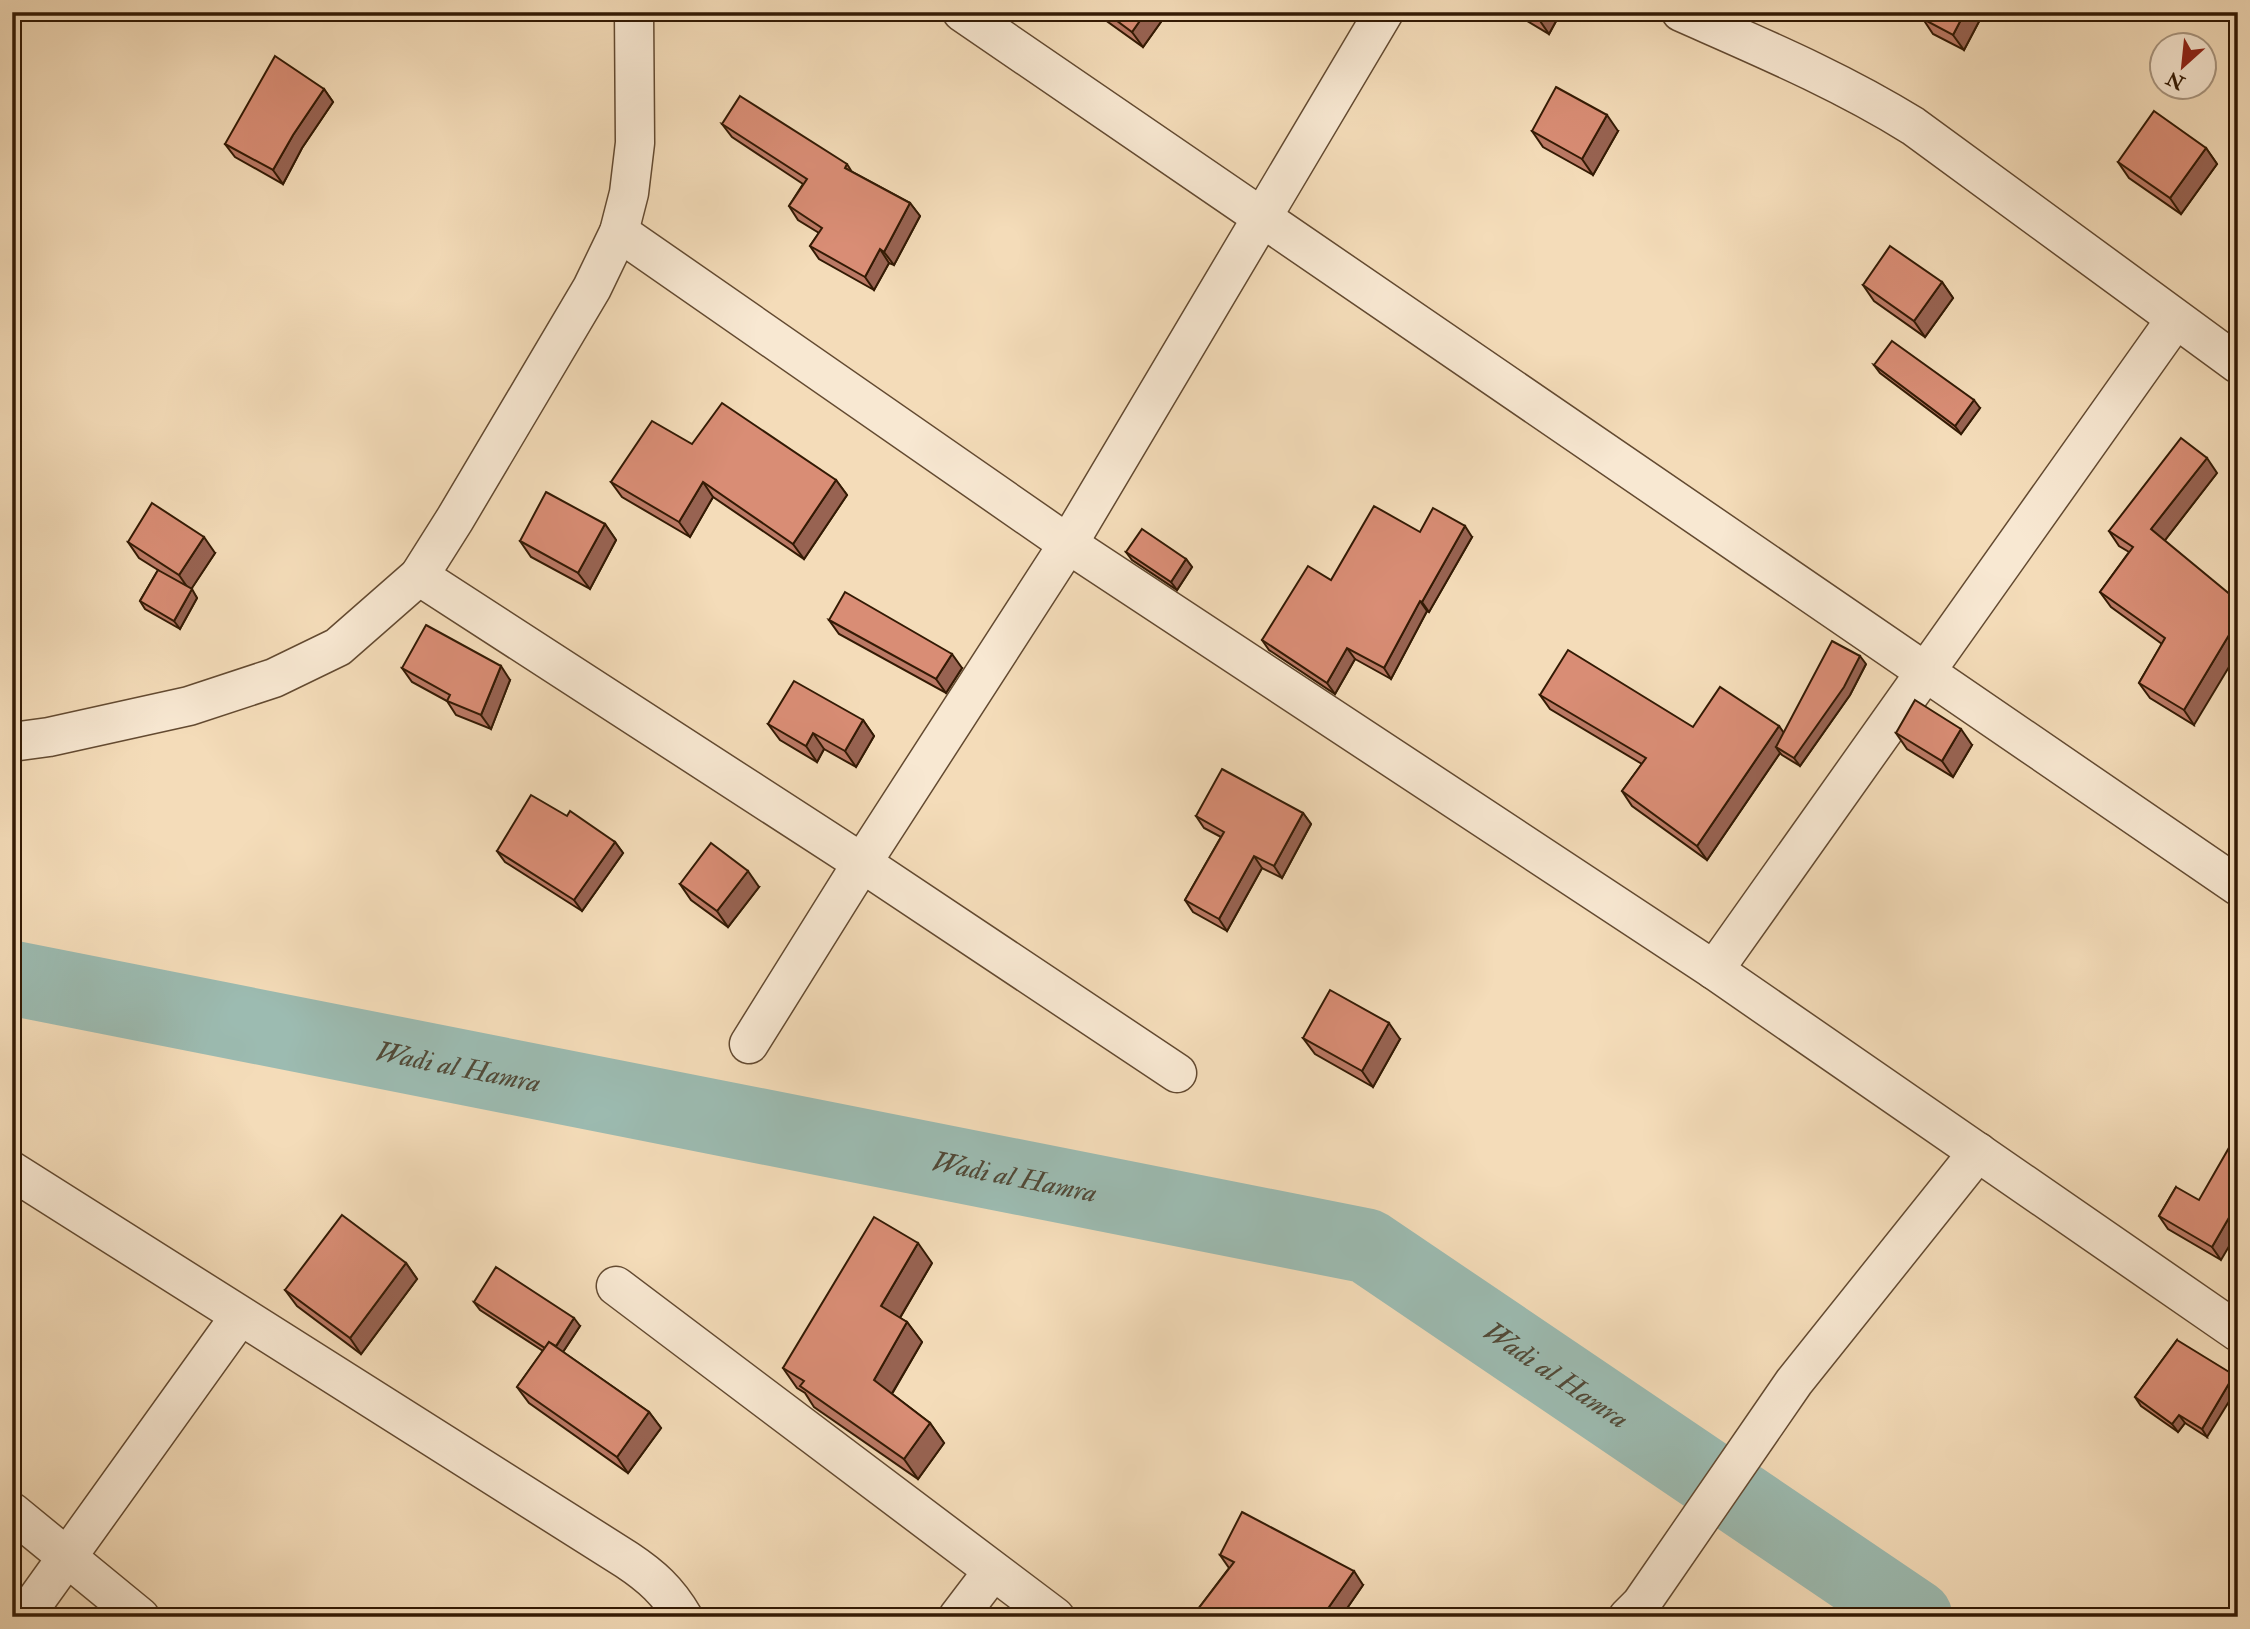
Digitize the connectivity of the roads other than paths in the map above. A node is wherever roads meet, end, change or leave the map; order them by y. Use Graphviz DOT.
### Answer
graph roads {
  1 [pos="634,12"];
  2 [pos="962,12"];
  3 [pos="1384,12"];
  4 [pos="1681,12"];
  5 [pos="1263,219"];
  6 [pos="619,232"];
  7 [pos="2175,320"];
  8 [pos="2238,364"];
  9 [pos="1068,544"];
  10 [pos="419,576"];
  11 [pos="1925,671"];
  12 [pos="12,742"];
  13 [pos="862,863"];
  14 [pos="2238,886"];
  15 [pos="1714,970"];
  16 [pos="749,1044"];
  17 [pos="1177,1073"];
  18 [pos="1978,1152"];
  19 [pos="12,1171"];
  20 [pos="616,1286"];
  21 [pos="240,1316"];
  22 [pos="2238,1332"];
  23 [pos="12,1512"];
  24 [pos="68,1558"];
  25 [pos="993,1570"];
  26 [pos="24,1617"];
  27 [pos="140,1617"];
  28 [pos="683,1617"];
  29 [pos="958,1617"];
  30 [pos="1055,1617"];
  31 [pos="1628,1617"];
  1 -- 6 [label="street"];
  2 -- 5 [label="street"];
  3 -- 5 [label="street"];
  4 -- 7 [label="street"];
  5 -- 9 [label="street"];
  5 -- 11 [label="street"];
  6 -- 9 [label="street"];
  6 -- 10 [label="street"];
  7 -- 8 [label="street"];
  7 -- 11 [label="street"];
  9 -- 13 [label="street"];
  9 -- 15 [label="street"];
  10 -- 12 [label="street"];
  10 -- 13 [label="street"];
  11 -- 14 [label="street"];
  11 -- 15 [label="street"];
  13 -- 16 [label="street"];
  13 -- 17 [label="street"];
  15 -- 18 [label="street"];
  18 -- 22 [label="street"];
  18 -- 31 [label="street"];
  19 -- 21 [label="street"];
  20 -- 25 [label="street"];
  21 -- 24 [label="street"];
  21 -- 28 [label="street"];
  23 -- 24 [label="street"];
  24 -- 26 [label="street"];
  24 -- 27 [label="street"];
  25 -- 29 [label="street"];
  25 -- 30 [label="street"];
}
